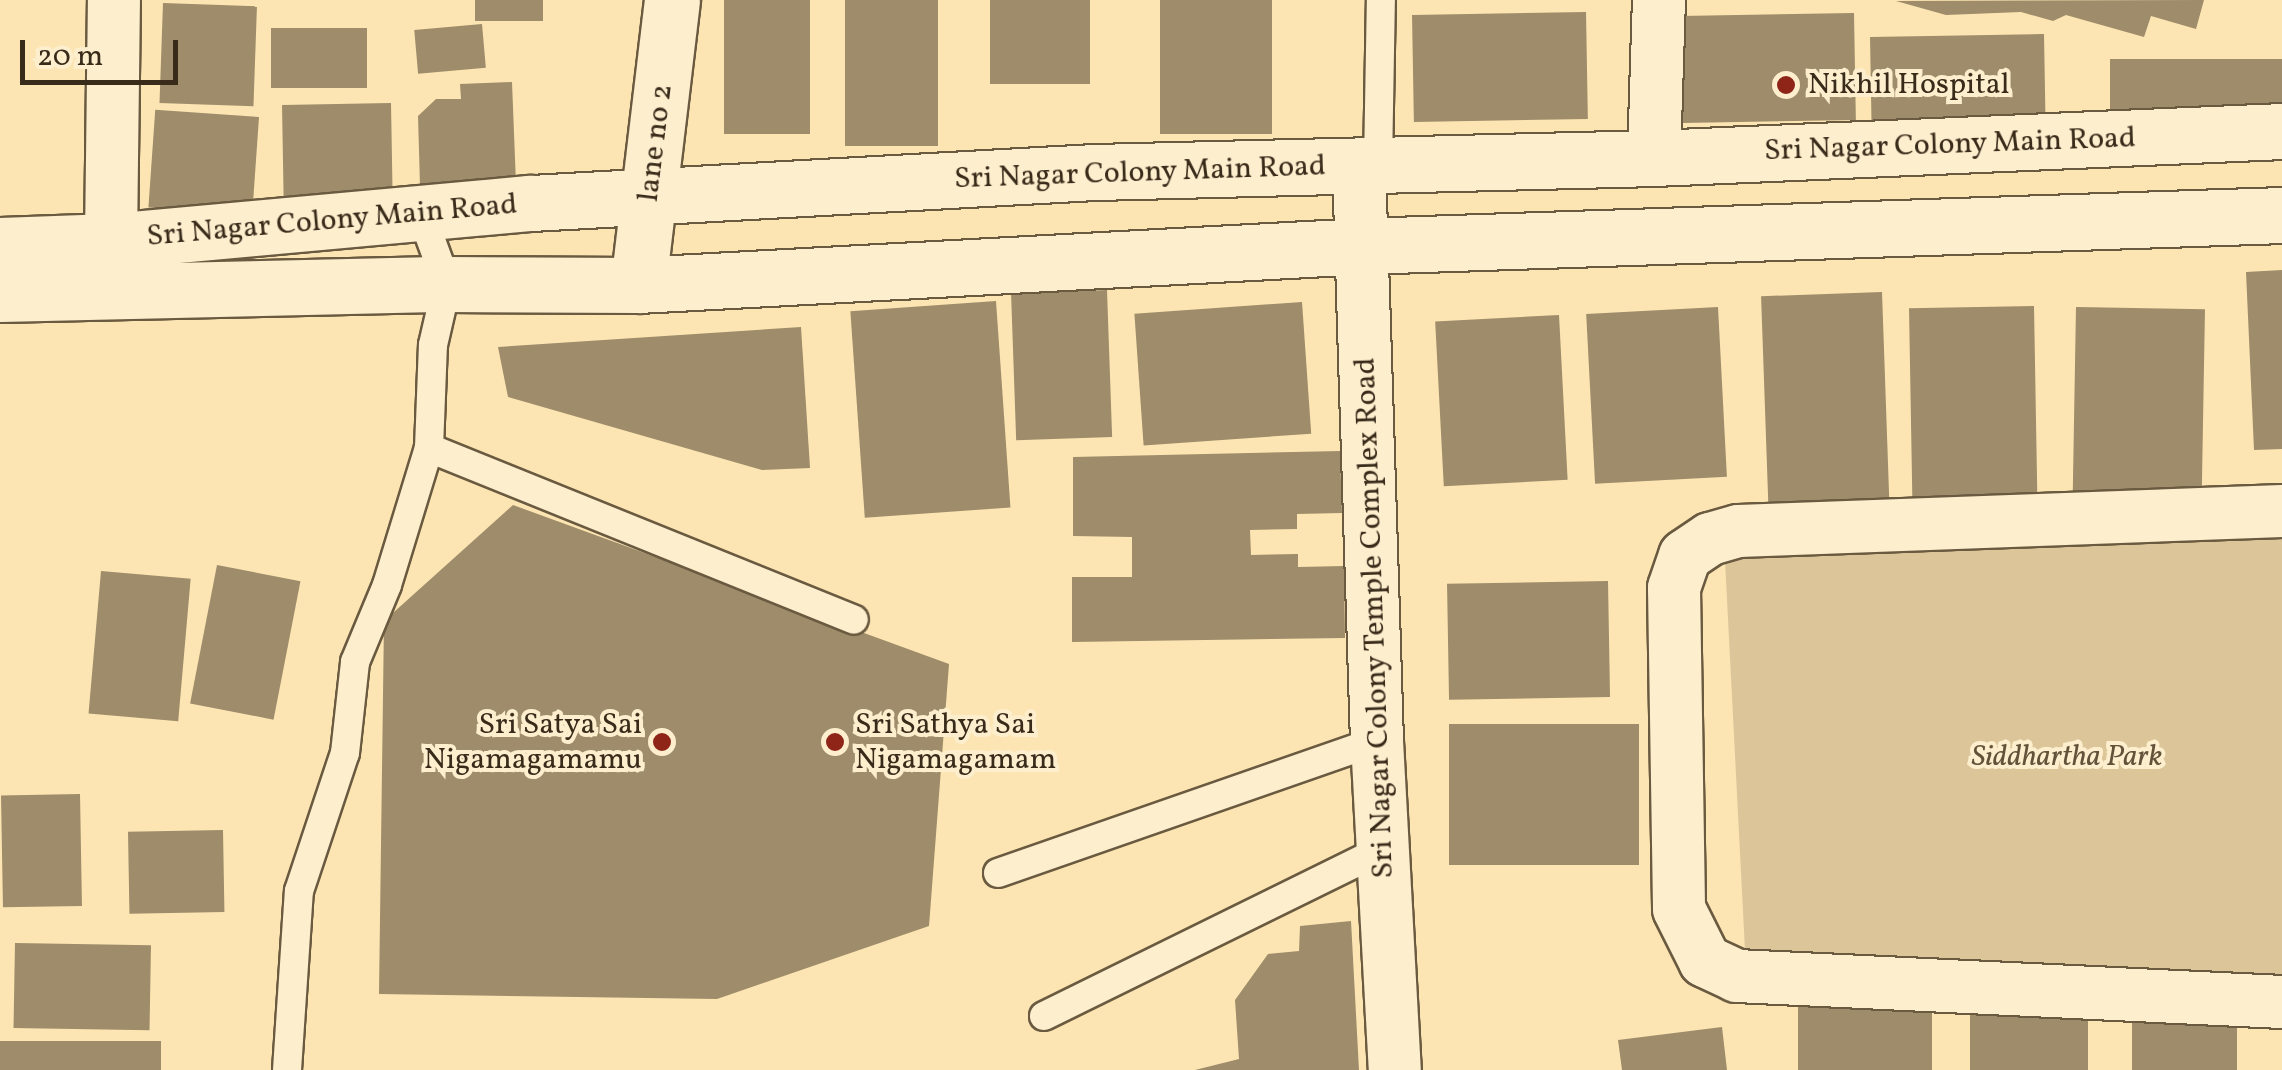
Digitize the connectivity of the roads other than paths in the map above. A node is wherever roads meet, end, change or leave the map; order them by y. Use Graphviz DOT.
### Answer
graph roads {
  1 [pos="114,0"];
  2 [pos="672,0"];
  3 [pos="1382,0"];
  4 [pos="1659,0"];
  5 [pos="2282,131"];
  6 [pos="1654,158"];
  7 [pos="1369,166"];
  8 [pos="650,196"];
  9 [pos="421,213"];
  10 [pos="2282,216"];
  11 [pos="111,242"];
  12 [pos="0,245"];
  13 [pos="1363,246"];
  14 [pos="447,284"];
  15 [pos="638,285"];
  16 [pos="0,294"];
  17 [pos="429,448"];
  18 [pos="2282,511"];
  19 [pos="854,620"];
  20 [pos="1377,741"];
  21 [pos="1383,850"];
  22 [pos="998,873"];
  23 [pos="2282,1002"];
  24 [pos="1044,1016"];
  25 [pos="287,1070"];
  26 [pos="1395,1070"];
  1 -- 11 [label="street"];
  2 -- 8 [label="main road, lane no 2"];
  3 -- 7 [label="lane"];
  4 -- 6 [label="street"];
  5 -- 6 [label="main road, Sri Nagar Colony Main Road"];
  6 -- 7 [label="main road, Sri Nagar Colony Main Road"];
  7 -- 8 [label="main road, Sri Nagar Colony Main Road"];
  7 -- 13 [label="street, Sri Nagar Colony Temple Complex Road"];
  8 -- 9 [label="main road, Sri Nagar Colony Main Road"];
  8 -- 15 [label="main road, lane no 2"];
  9 -- 11 [label="main road, Sri Nagar Colony Main Road"];
  9 -- 14 [label="lane"];
  10 -- 13 [label="main road, Sri Nagar Colony Main Road"];
  11 -- 12 [label="main road, Sri Nagar Colony Main Road"];
  13 -- 15 [label="main road, Sri Nagar Colony Main Road"];
  13 -- 20 [label="street, Sri Nagar Colony Temple Complex Road"];
  14 -- 15 [label="main road, Sri Nagar Colony Main Road"];
  14 -- 16 [label="main road, Sri Nagar Colony Main Road"];
  14 -- 17 [label="lane"];
  17 -- 19 [label="lane"];
  17 -- 25 [label="lane"];
  18 -- 23 [label="street"];
  20 -- 21 [label="street, Sri Nagar Colony Temple Complex Road"];
  20 -- 22 [label="lane"];
  21 -- 24 [label="lane"];
  21 -- 26 [label="street, Sri Nagar Colony Temple Complex Road"];
}
